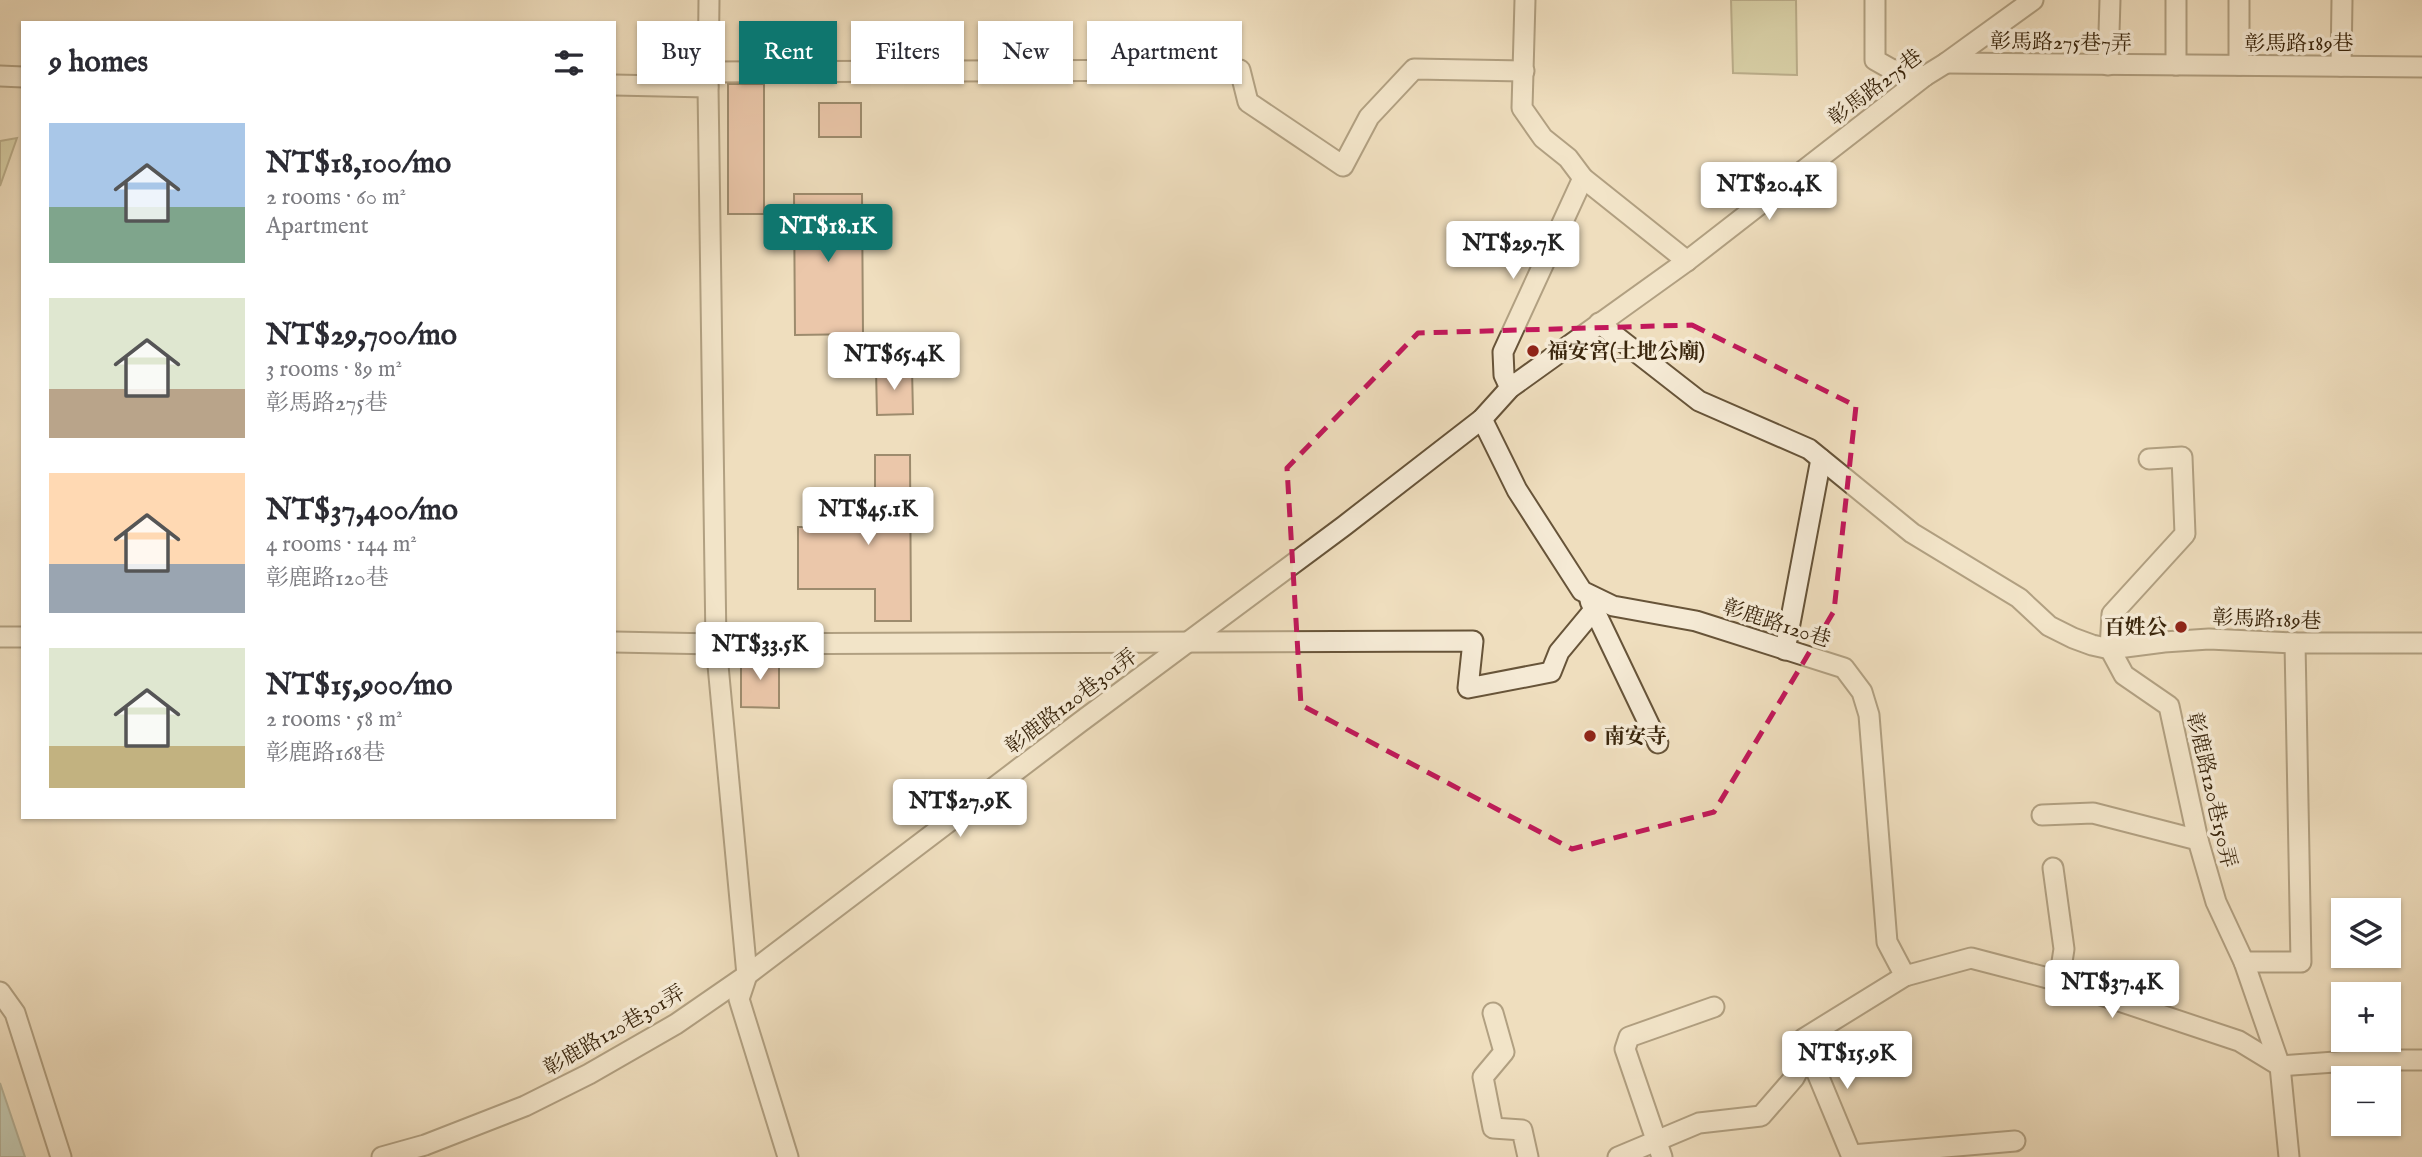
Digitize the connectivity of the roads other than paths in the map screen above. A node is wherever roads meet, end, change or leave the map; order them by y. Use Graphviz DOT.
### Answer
graph roads {
  1 [pos="709,0"];
  2 [pos="1525,0"];
  3 [pos="1875,0"];
  4 [pos="2034,0"];
  5 [pos="2110,0"];
  6 [pos="2176,0"];
  7 [pos="2239,0"];
  8 [pos="2342,0"];
  9 [pos="709,21"];
  10 [pos="1946,63"];
  11 [pos="2108,65"];
  12 [pos="2176,65"];
  13 [pos="2239,65"];
  14 [pos="2341,66"];
  15 [pos="2422,67"];
  16 [pos="1524,71"];
  17 [pos="0,76"];
  18 [pos="1925,76"];
  19 [pos="21,77"];
  20 [pos="725,79"];
  21 [pos="637,84"];
  22 [pos="708,84"];
  23 [pos="616,85"];
  24 [pos="1583,178"];
  25 [pos="1687,261"];
  26 [pos="1599,323"];
  27 [pos="1510,388"];
  28 [pos="1482,419"];
  29 [pos="1821,459"];
  30 [pos="2149,459"];
  31 [pos="1590,602"];
  32 [pos="0,637"];
  33 [pos="21,637"];
  34 [pos="1188,641"];
  35 [pos="616,642"];
  36 [pos="2295,643"];
  37 [pos="2422,643"];
  38 [pos="716,644"];
  39 [pos="2110,649"];
  40 [pos="1785,650"];
  41 [pos="1658,743"];
  42 [pos="2042,815"];
  43 [pos="2198,840"];
  44 [pos="2053,868"];
  45 [pos="2244,962"];
  46 [pos="747,975"];
  47 [pos="1905,976"];
  48 [pos="2059,981"];
  49 [pos="0,992"];
  50 [pos="1714,1007"];
  51 [pos="1493,1013"];
  52 [pos="1806,1044"];
  53 [pos="2422,1060"];
  54 [pos="2280,1066"];
  55 [pos="2015,1141"];
  56 [pos="1659,1148"];
  57 [pos="1852,1156"];
  58 [pos="61,1157"];
  59 [pos="382,1157"];
  60 [pos="788,1157"];
  61 [pos="1528,1157"];
  62 [pos="1618,1157"];
  63 [pos="2289,1157"];
  1 -- 9 [label="street"];
  2 -- 16 [label="street"];
  3 -- 18 [label="street"];
  4 -- 10 [label="street, 彰馬路275巷"];
  5 -- 11 [label="street"];
  6 -- 12 [label="street"];
  7 -- 13 [label="street"];
  8 -- 14 [label="street"];
  10 -- 11 [label="street, 彰馬路275巷7弄"];
  10 -- 18 [label="street, 彰馬路275巷"];
  11 -- 12 [label="street, 彰馬路275巷7弄"];
  12 -- 13 [label="street, 彰馬路189巷"];
  13 -- 14 [label="street, 彰馬路189巷"];
  14 -- 15 [label="street, 彰馬路189巷"];
  16 -- 20 [label="street"];
  16 -- 24 [label="street"];
  17 -- 19 [label="street"];
  18 -- 25 [label="street, 彰馬路275巷"];
  21 -- 23 [label="street"];
  22 -- 38 [label="street"];
  24 -- 25 [label="street"];
  24 -- 27 [label="street"];
  25 -- 26 [label="street, 彰馬路275巷"];
  26 -- 27 [label="street, 彰馬路275巷"];
  26 -- 29 [label="street"];
  27 -- 28 [label="street, 彰馬路275巷"];
  28 -- 31 [label="street, 彰鹿路120巷"];
  28 -- 34 [label="street, 彰鹿路120巷301弄"];
  29 -- 39 [label="street"];
  29 -- 40 [label="street"];
  30 -- 39 [label="street"];
  31 -- 34 [label="street"];
  31 -- 40 [label="street, 彰鹿路120巷"];
  31 -- 41 [label="street"];
  32 -- 33 [label="street"];
  34 -- 38 [label="street"];
  34 -- 46 [label="street, 彰鹿路120巷301弄"];
  35 -- 38 [label="street"];
  36 -- 37 [label="street, 彰馬路189巷"];
  36 -- 39 [label="street, 彰馬路189巷"];
  36 -- 45 [label="street"];
  38 -- 46 [label="street"];
  39 -- 43 [label="street, 彰鹿路120巷150弄"];
  40 -- 47 [label="street, 彰鹿路120巷"];
  42 -- 43 [label="street"];
  43 -- 45 [label="street, 彰鹿路120巷150弄"];
  44 -- 48 [label="street"];
  45 -- 54 [label="street, 彰鹿路120巷150弄"];
  46 -- 59 [label="street, 彰鹿路120巷301弄"];
  46 -- 60 [label="street"];
  47 -- 48 [label="street"];
  47 -- 52 [label="street"];
  48 -- 54 [label="street"];
  49 -- 58 [label="street"];
  50 -- 56 [label="street"];
  51 -- 61 [label="street"];
  52 -- 56 [label="street"];
  52 -- 57 [label="street"];
  53 -- 54 [label="street"];
  54 -- 63 [label="street, 彰鹿路120巷150弄"];
  55 -- 57 [label="street"];
  56 -- 62 [label="street"];
}
